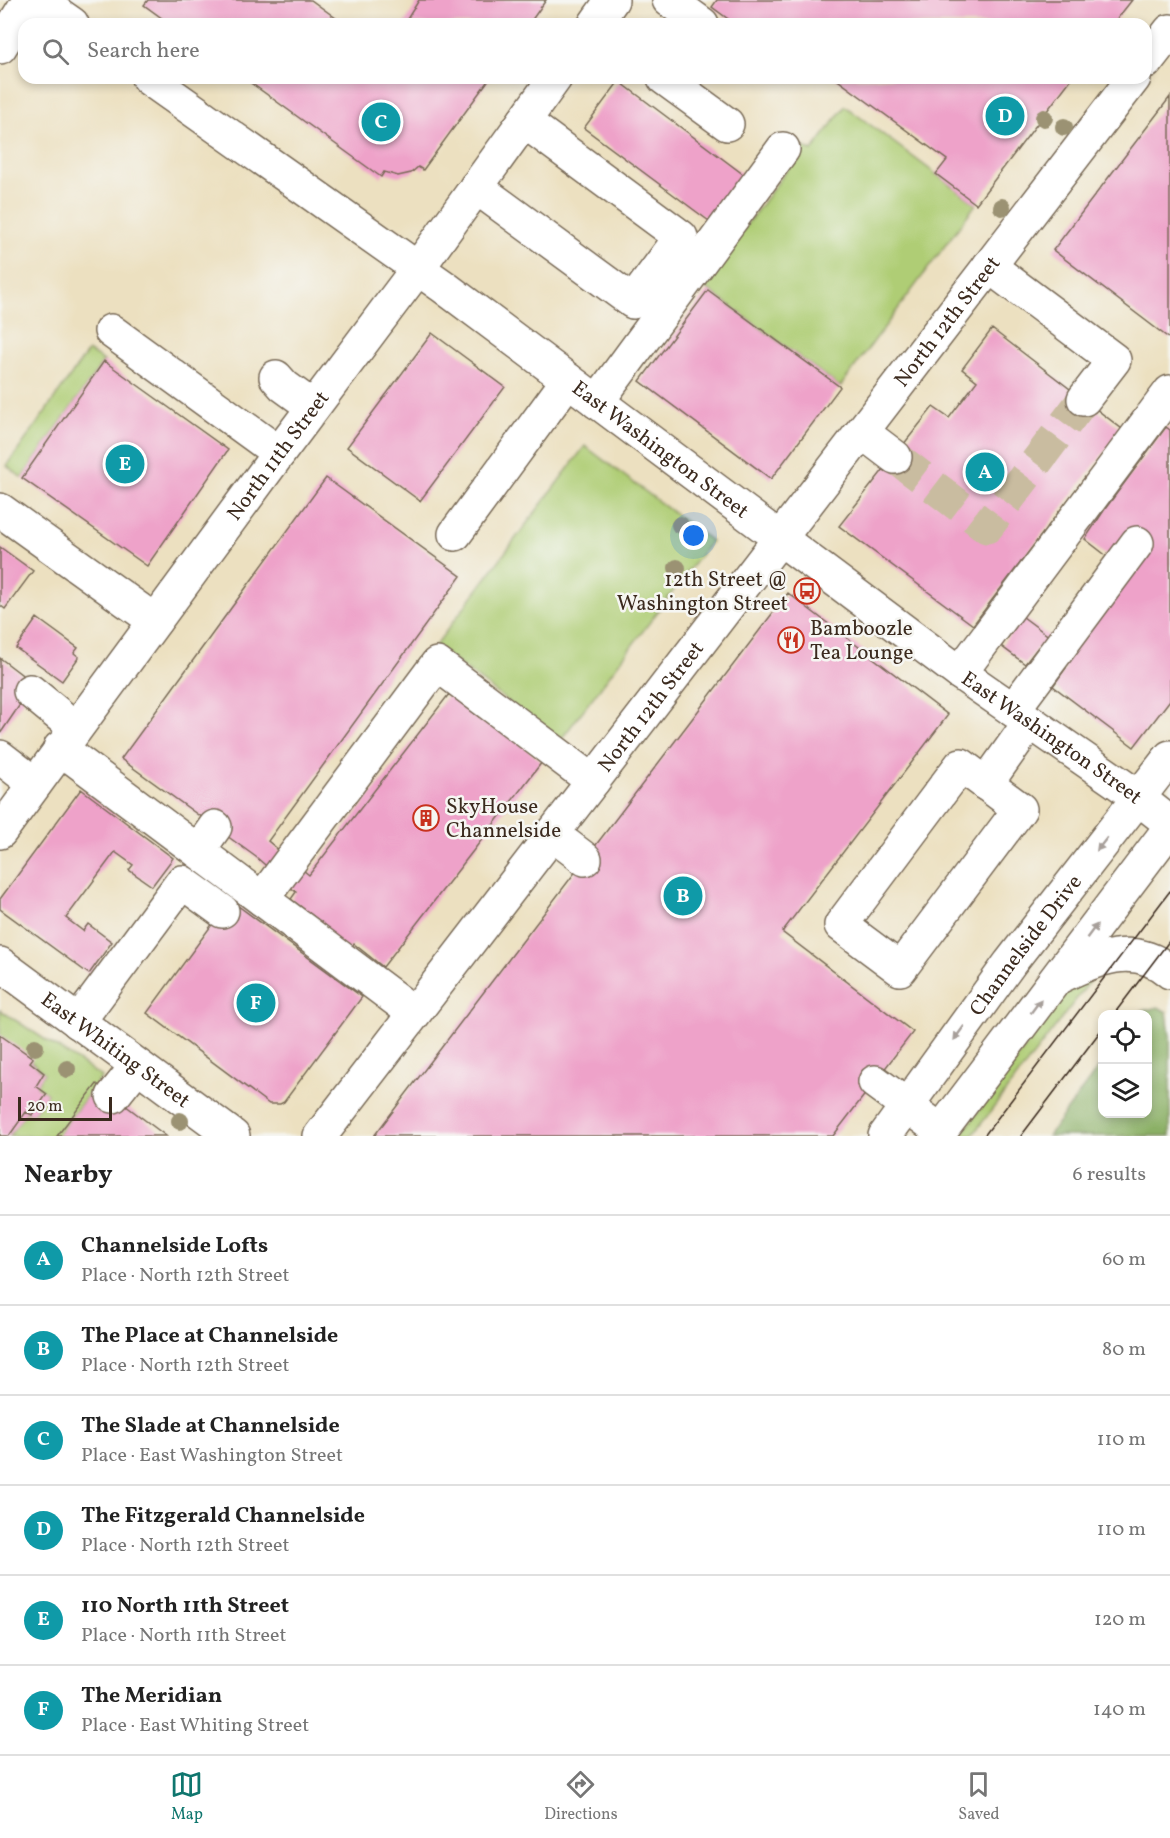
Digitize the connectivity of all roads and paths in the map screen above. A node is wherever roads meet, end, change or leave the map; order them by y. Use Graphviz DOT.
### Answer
graph roads {
  1 [pos="29,0"];
  2 [pos="38,0"];
  3 [pos="612,0"];
  4 [pos="669,0"];
  5 [pos="64,18"];
  6 [pos="599,18"];
  7 [pos="694,18"];
  8 [pos="1170,31"];
  9 [pos="0,47"];
  10 [pos="1152,54"];
  11 [pos="157,84"];
  12 [pos="551,84"];
  13 [pos="672,84"];
  14 [pos="1129,84"];
  15 [pos="524,121"];
  16 [pos="727,124"];
  17 [pos="783,149"];
  18 [pos="476,187"];
  19 [pos="989,266"];
  20 [pos="418,268"];
  21 [pos="111,332"];
  22 [pos="276,377"];
  23 [pos="568,380"];
  24 [pos="1170,392"];
  25 [pos="1084,399"];
  26 [pos="597,402"];
  27 [pos="313,407"];
  28 [pos="862,432"];
  29 [pos="279,453"];
  30 [pos="895,457"];
  31 [pos="0,510"];
  32 [pos="455,534"];
  33 [pos="779,538"];
  34 [pos="1137,543"];
  35 [pos="155,621"];
  36 [pos="960,674"];
  37 [pos="30,691"];
  38 [pos="1022,716"];
  39 [pos="68,738"];
  40 [pos="1170,756"];
  41 [pos="0,757"];
  42 [pos="593,781"];
  43 [pos="36,784"];
  44 [pos="986,784"];
  45 [pos="1138,798"];
  46 [pos="1170,823"];
  47 [pos="1170,828"];
  48 [pos="0,832"];
  49 [pos="552,834"];
  50 [pos="585,860"];
  51 [pos="262,899"];
  52 [pos="222,911"];
  53 [pos="0,964"];
  54 [pos="1170,972"];
  55 [pos="1057,978"];
  56 [pos="414,1013"];
  57 [pos="78,1022"];
  58 [pos="137,1066"];
  59 [pos="875,1082"];
  60 [pos="113,1096"];
  61 [pos="906,1106"];
  62 [pos="939,1134"];
  63 [pos="233,1136"];
  64 [pos="320,1136"];
  65 [pos="885,1136"];
  1 -- 9 [label="street"];
  2 -- 5 [label="street"];
  3 -- 6 [label="street"];
  4 -- 7 [label="street"];
  8 -- 10 [label="street"];
  11 -- 20 [label="street, East Washington Street"];
  12 -- 15 [label="street, North 11th Street"];
  13 -- 16 [label="street"];
  14 -- 19 [label="street, North 12th Street"];
  15 -- 18 [label="street, North 11th Street"];
  15 -- 18 [label="street"];
  17 -- 26 [label="street"];
  18 -- 20 [label="street, North 11th Street"];
  19 -- 25 [label="street"];
  19 -- 28 [label="street, North 12th Street"];
  20 -- 23 [label="street, East Washington Street"];
  20 -- 27 [label="street, North 11th Street"];
  21 -- 29 [label="street"];
  22 -- 27 [label="street"];
  23 -- 26 [label="street, East Washington Street"];
  23 -- 32 [label="street"];
  24 -- 36 [label="street"];
  26 -- 33 [label="street, East Washington Street"];
  27 -- 29 [label="street, North 11th Street"];
  28 -- 30 [label="street"];
  28 -- 33 [label="street, North 12th Street"];
  29 -- 35 [label="street, North 11th Street"];
  31 -- 35 [label="street"];
  33 -- 36 [label="street, East Washington Street"];
  33 -- 42 [label="street, North 12th Street"];
  34 -- 38 [label="street"];
  35 -- 39 [label="street, North 11th Street"];
  36 -- 38 [label="street, East Washington Street"];
  37 -- 39 [label="street"];
  38 -- 44 [label="street"];
  38 -- 45 [label="street, East Washington Street"];
  39 -- 43 [label="street, North 11th Street"];
  39 -- 51 [label="street"];
  40 -- 45 [label="street, Channelside Drive"];
  41 -- 43 [label="street"];
  42 -- 49 [label="street, North 12th Street"];
  42 -- 51 [label="street"];
  43 -- 48 [label="street, North 11th Street"];
  44 -- 44 [label="street"];
  45 -- 46 [label="street, East Washington Street"];
  45 -- 61 [label="street, Channelside Drive, one-way"];
  55 -- 47 [label="street, one-way"];
  49 -- 50 [label="street"];
  49 -- 56 [label="street, North 12th Street"];
  51 -- 56 [label="street"];
  52 -- 57 [label="street"];
  53 -- 57 [label="street, East Whiting Street"];
  54 -- 55 [label="street"];
  62 -- 55 [label="street, one-way"];
  56 -- 64 [label="street, North 12th Street"];
  57 -- 58 [label="street, East Whiting Street"];
  58 -- 60 [label="street"];
  58 -- 63 [label="street, East Whiting Street"];
  59 -- 61 [label="street"];
  61 -- 62 [label="street"];
  61 -- 65 [label="street, Channelside Drive"];
}
